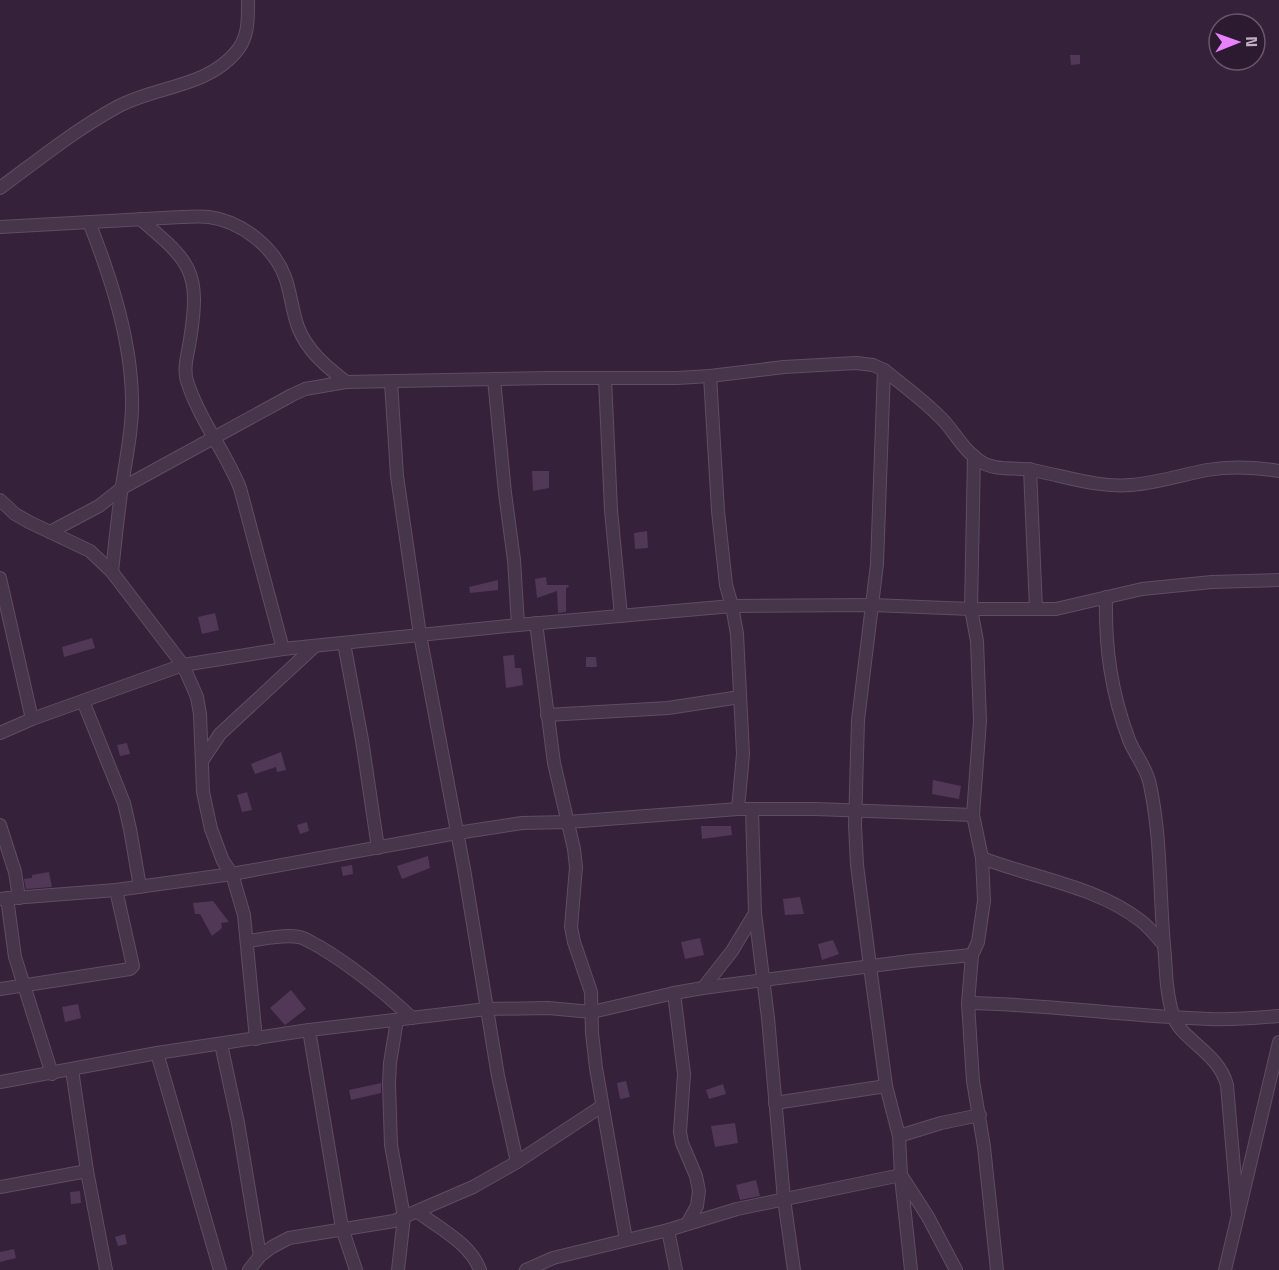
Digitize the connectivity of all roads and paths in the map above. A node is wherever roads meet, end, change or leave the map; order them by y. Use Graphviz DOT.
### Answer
graph roads {
  1 [pos="248,0"];
  2 [pos="0,188"];
  3 [pos="140,219"];
  4 [pos="89,222"];
  5 [pos="0,227"];
  6 [pos="884,370"];
  7 [pos="710,376"];
  8 [pos="494,379"];
  9 [pos="605,379"];
  10 [pos="346,382"];
  11 [pos="391,382"];
  12 [pos="214,438"];
  13 [pos="974,456"];
  14 [pos="1030,469"];
  15 [pos="1279,471"];
  16 [pos="122,488"];
  17 [pos="0,500"];
  18 [pos="50,532"];
  19 [pos="112,572"];
  20 [pos="0,578"];
  21 [pos="1279,580"];
  22 [pos="1106,597"];
  23 [pos="872,605"];
  24 [pos="732,606"];
  25 [pos="971,609"];
  26 [pos="1036,609"];
  27 [pos="621,616"];
  28 [pos="536,623"];
  29 [pos="518,625"];
  30 [pos="420,635"];
  31 [pos="344,643"];
  32 [pos="315,646"];
  33 [pos="283,649"];
  34 [pos="183,665"];
  35 [pos="740,697"];
  36 [pos="83,701"];
  37 [pos="547,715"];
  38 [pos="32,719"];
  39 [pos="0,733"];
  40 [pos="201,762"];
  41 [pos="738,809"];
  42 [pos="752,810"];
  43 [pos="854,810"];
  44 [pos="973,815"];
  45 [pos="568,822"];
  46 [pos="0,825"];
  47 [pos="457,833"];
  48 [pos="378,848"];
  49 [pos="982,858"];
  50 [pos="232,874"];
  51 [pos="140,887"];
  52 [pos="116,890"];
  53 [pos="8,898"];
  54 [pos="755,913"];
  55 [pos="248,941"];
  56 [pos="1163,944"];
  57 [pos="972,955"];
  58 [pos="870,966"];
  59 [pos="763,980"];
  60 [pos="23,986"];
  61 [pos="703,988"];
  62 [pos="0,990"];
  63 [pos="674,993"];
  64 [pos="968,1003"];
  65 [pos="487,1009"];
  66 [pos="592,1012"];
  67 [pos="1279,1016"];
  68 [pos="1173,1017"];
  69 [pos="412,1018"];
  70 [pos="397,1020"];
  71 [pos="309,1030"];
  72 [pos="256,1039"];
  73 [pos="1279,1042"];
  74 [pos="221,1044"];
  75 [pos="157,1053"];
  76 [pos="72,1070"];
  77 [pos="52,1074"];
  78 [pos="0,1082"];
  79 [pos="886,1086"];
  80 [pos="775,1103"];
  81 [pos="602,1106"];
  82 [pos="980,1115"];
  83 [pos="899,1136"];
  84 [pos="517,1162"];
  85 [pos="87,1171"];
  86 [pos="901,1175"];
  87 [pos="0,1187"];
  88 [pos="784,1199"];
  89 [pos="418,1212"];
  90 [pos="1238,1215"];
  91 [pos="404,1217"];
  92 [pos="687,1224"];
  93 [pos="342,1228"];
  94 [pos="668,1230"];
  95 [pos="626,1240"];
  96 [pos="260,1256"];
  97 [pos="106,1270"];
  98 [pos="220,1270"];
  99 [pos="249,1270"];
  100 [pos="356,1270"];
  101 [pos="398,1270"];
  102 [pos="480,1270"];
  103 [pos="526,1270"];
  104 [pos="676,1270"];
  105 [pos="794,1270"];
  106 [pos="911,1270"];
  107 [pos="956,1270"];
  108 [pos="997,1270"];
  109 [pos="1225,1270"];
  1 -- 2 [label="street"];
  3 -- 4 [label="street"];
  3 -- 10 [label="street"];
  3 -- 12 [label="street"];
  4 -- 5 [label="street"];
  4 -- 16 [label="street"];
  6 -- 7 [label="street"];
  6 -- 13 [label="street"];
  6 -- 23 [label="street"];
  7 -- 9 [label="street"];
  7 -- 24 [label="street"];
  8 -- 9 [label="street"];
  8 -- 11 [label="street"];
  8 -- 29 [label="street"];
  9 -- 27 [label="street"];
  10 -- 11 [label="street"];
  10 -- 12 [label="street"];
  11 -- 30 [label="street"];
  12 -- 16 [label="street"];
  12 -- 33 [label="street"];
  13 -- 14 [label="street"];
  13 -- 25 [label="street"];
  14 -- 15 [label="street"];
  14 -- 26 [label="street"];
  16 -- 18 [label="street"];
  16 -- 19 [label="street"];
  17 -- 18 [label="street"];
  18 -- 19 [label="street"];
  19 -- 34 [label="street"];
  20 -- 38 [label="street"];
  21 -- 22 [label="street"];
  22 -- 26 [label="street"];
  22 -- 56 [label="street"];
  23 -- 24 [label="street"];
  23 -- 25 [label="street"];
  23 -- 43 [label="street"];
  24 -- 27 [label="street"];
  24 -- 35 [label="street"];
  25 -- 26 [label="street"];
  25 -- 44 [label="street"];
  27 -- 28 [label="street"];
  28 -- 29 [label="street"];
  28 -- 37 [label="street"];
  29 -- 30 [label="street"];
  30 -- 31 [label="street"];
  30 -- 47 [label="street"];
  31 -- 32 [label="street"];
  31 -- 48 [label="street"];
  32 -- 33 [label="street"];
  32 -- 40 [label="street"];
  33 -- 34 [label="street"];
  34 -- 36 [label="street"];
  34 -- 40 [label="street"];
  35 -- 37 [label="street"];
  35 -- 41 [label="street"];
  36 -- 38 [label="street"];
  36 -- 51 [label="street"];
  37 -- 45 [label="street"];
  38 -- 39 [label="street"];
  40 -- 50 [label="street"];
  41 -- 42 [label="street"];
  41 -- 45 [label="street"];
  42 -- 43 [label="street"];
  42 -- 54 [label="street"];
  43 -- 44 [label="street"];
  43 -- 58 [label="street"];
  44 -- 49 [label="street"];
  45 -- 47 [label="street"];
  45 -- 66 [label="street"];
  46 -- 53 [label="street"];
  47 -- 48 [label="street"];
  47 -- 65 [label="street"];
  48 -- 50 [label="street"];
  49 -- 56 [label="street"];
  49 -- 57 [label="street"];
  50 -- 51 [label="street"];
  50 -- 55 [label="street"];
  51 -- 52 [label="street"];
  52 -- 53 [label="street"];
  52 -- 60 [label="street"];
  53 -- 60 [label="street"];
  54 -- 59 [label="street"];
  54 -- 61 [label="street"];
  55 -- 69 [label="street"];
  55 -- 72 [label="street"];
  56 -- 68 [label="street"];
  57 -- 58 [label="street"];
  57 -- 64 [label="street"];
  58 -- 59 [label="street"];
  58 -- 79 [label="street"];
  59 -- 61 [label="street"];
  59 -- 80 [label="street"];
  60 -- 62 [label="street"];
  60 -- 77 [label="street"];
  61 -- 63 [label="street"];
  63 -- 66 [label="street"];
  63 -- 92 [label="street"];
  64 -- 68 [label="street"];
  64 -- 82 [label="street"];
  65 -- 66 [label="street"];
  65 -- 69 [label="street"];
  65 -- 84 [label="street"];
  66 -- 81 [label="street"];
  67 -- 68 [label="street"];
  68 -- 90 [label="street"];
  69 -- 70 [label="street"];
  70 -- 71 [label="street"];
  70 -- 91 [label="street"];
  71 -- 72 [label="street"];
  71 -- 93 [label="street"];
  72 -- 74 [label="street"];
  73 -- 90 [label="street"];
  74 -- 75 [label="street"];
  74 -- 96 [label="street"];
  75 -- 76 [label="street"];
  75 -- 98 [label="street"];
  76 -- 77 [label="street"];
  76 -- 85 [label="street"];
  77 -- 78 [label="street"];
  79 -- 80 [label="street"];
  79 -- 83 [label="street"];
  80 -- 88 [label="street"];
  81 -- 84 [label="street"];
  81 -- 95 [label="street"];
  82 -- 83 [label="street"];
  82 -- 108 [label="street"];
  83 -- 86 [label="street"];
  84 -- 89 [label="street"];
  85 -- 87 [label="street"];
  85 -- 97 [label="street"];
  86 -- 88 [label="street"];
  86 -- 106 [label="street"];
  86 -- 107 [label="street"];
  88 -- 92 [label="street"];
  88 -- 105 [label="street"];
  89 -- 91 [label="street"];
  89 -- 102 [label="street"];
  90 -- 109 [label="street"];
  91 -- 93 [label="street"];
  91 -- 101 [label="street"];
  92 -- 94 [label="street"];
  93 -- 96 [label="street"];
  93 -- 100 [label="street"];
  94 -- 95 [label="street"];
  94 -- 104 [label="street"];
  95 -- 103 [label="street"];
  96 -- 99 [label="street"];
}
